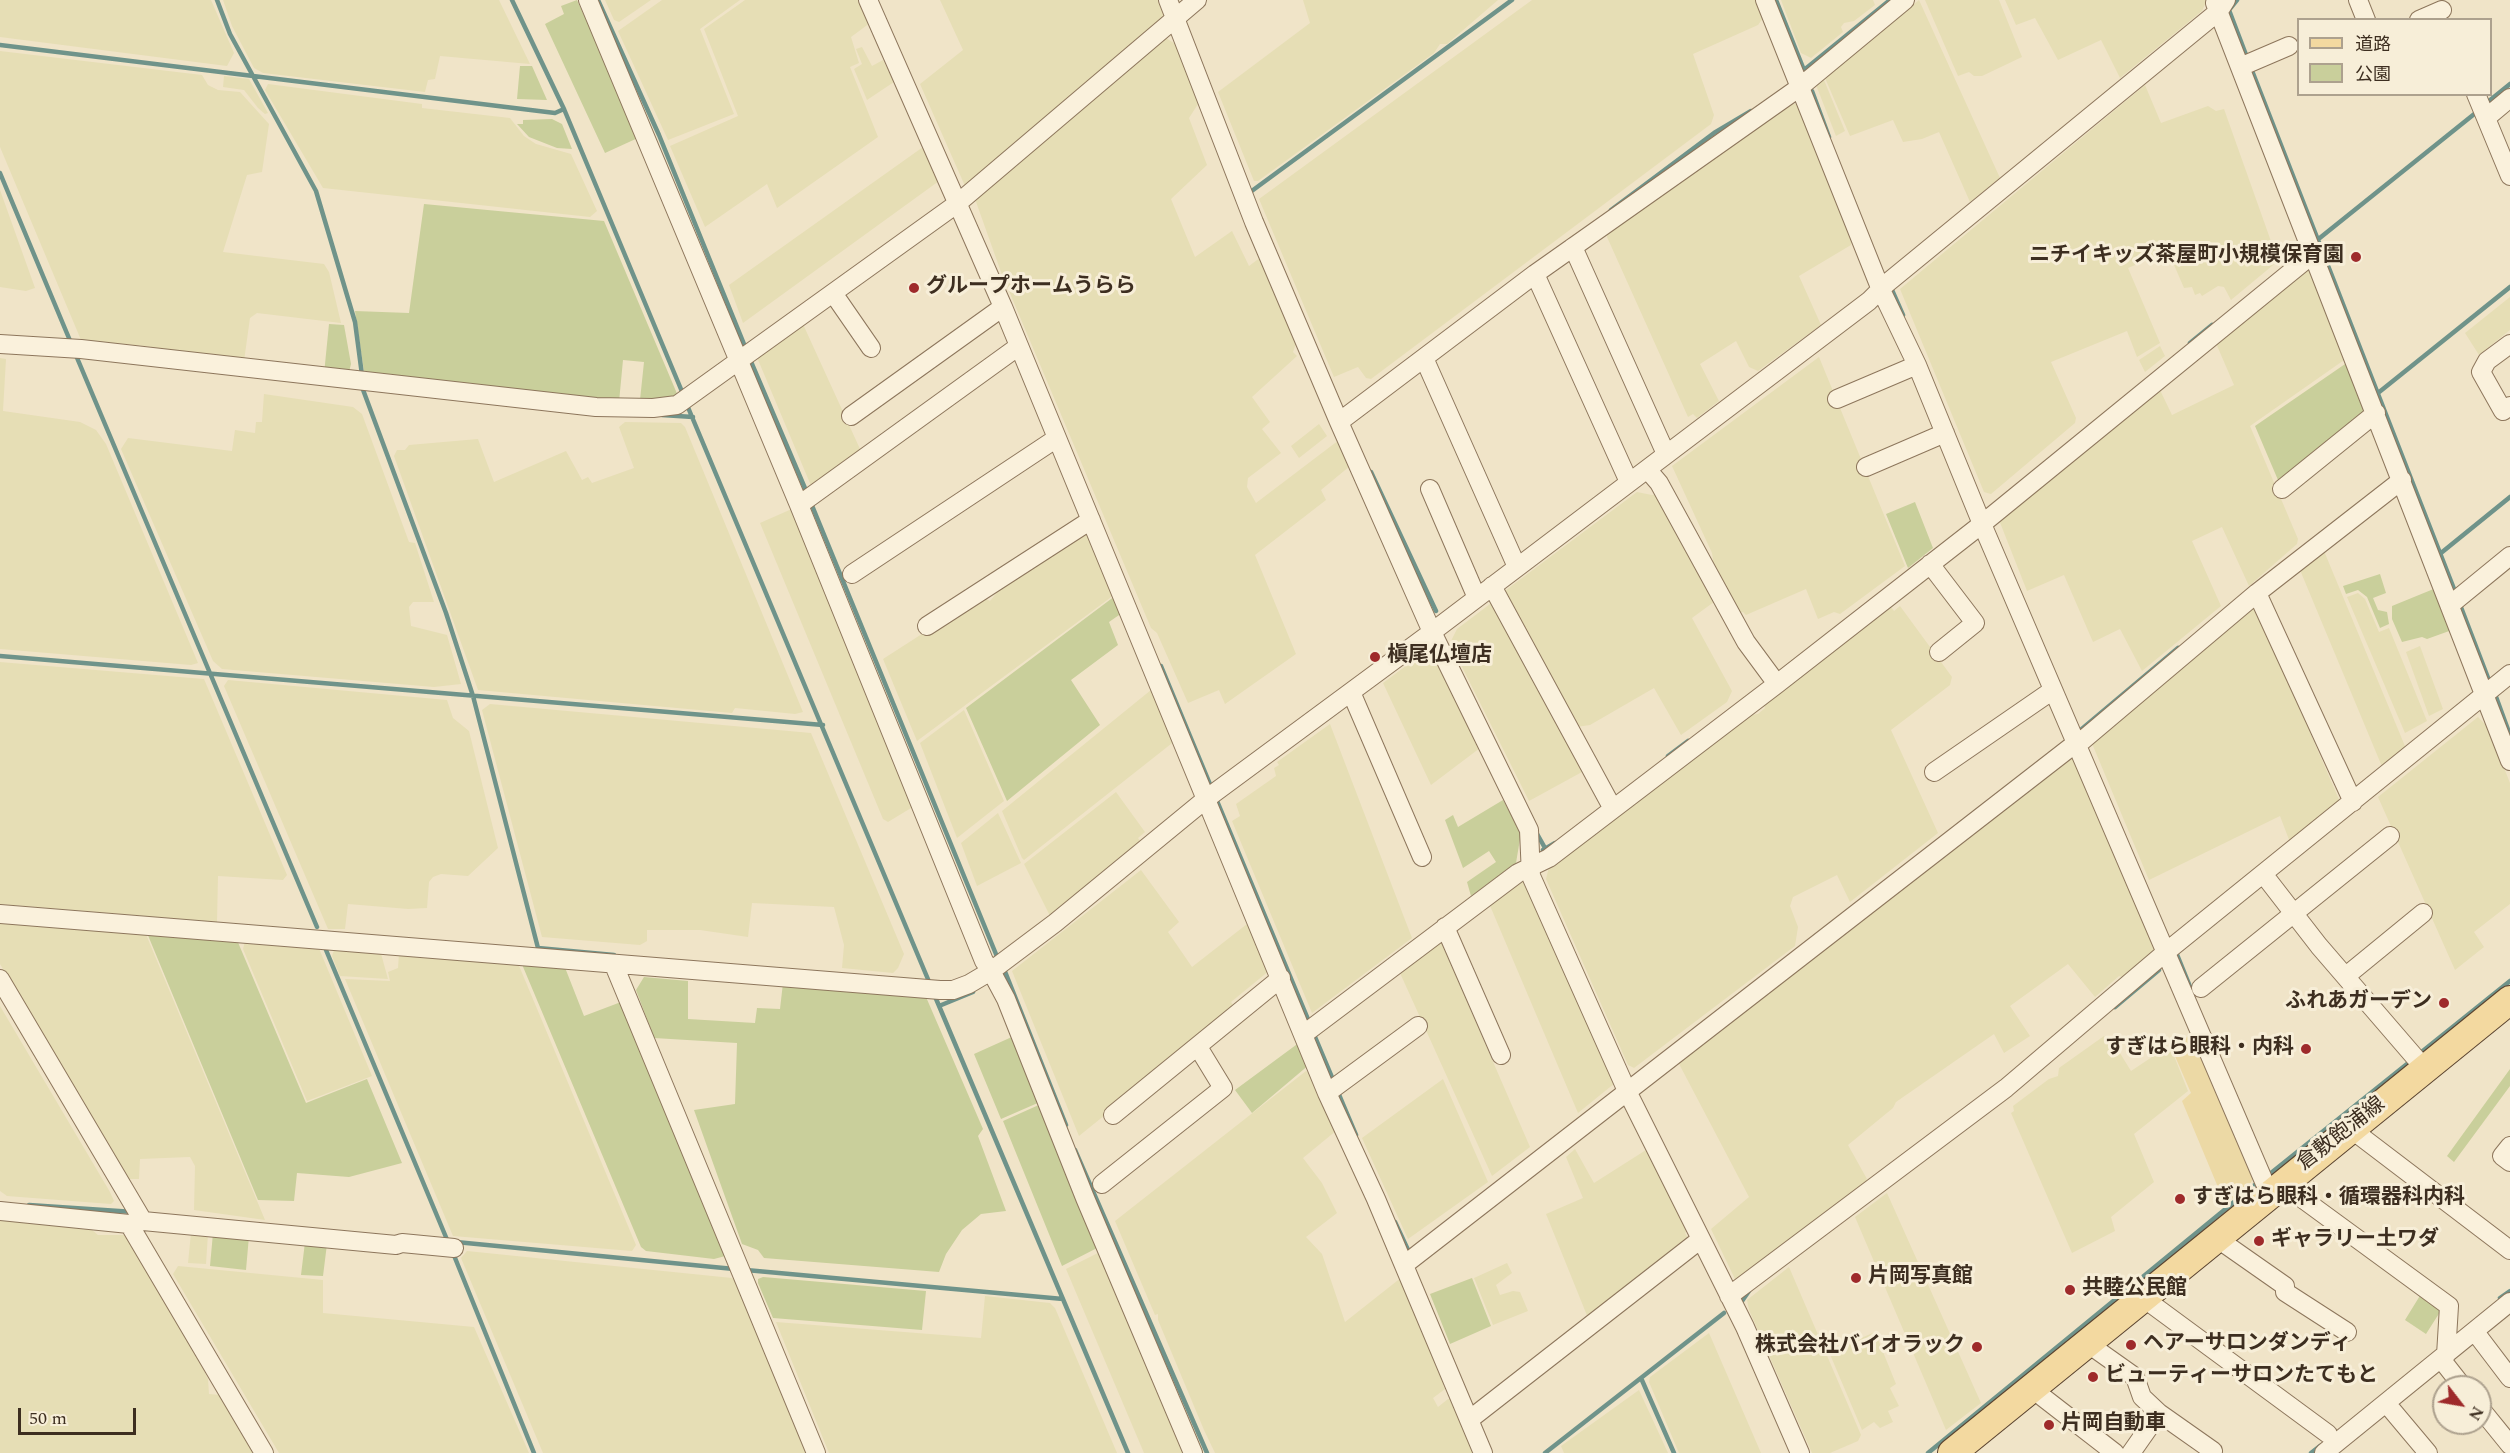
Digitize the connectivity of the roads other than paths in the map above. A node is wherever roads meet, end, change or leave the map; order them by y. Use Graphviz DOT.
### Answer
graph roads {
  1 [pos="588,0"];
  2 [pos="868,0"];
  3 [pos="1168,0"];
  4 [pos="1197,0"];
  5 [pos="1765,0"];
  6 [pos="1905,0"];
  7 [pos="2358,0"];
  8 [pos="2220,4"];
  9 [pos="2442,10"];
  10 [pos="2365,18"];
  11 [pos="2424,18"];
  12 [pos="1175,19"];
  13 [pos="2289,46"];
  14 [pos="2247,64"];
  15 [pos="1800,87"];
  16 [pos="2510,98"];
  17 [pos="2481,107"];
  18 [pos="2510,176"];
  19 [pos="962,199"];
  20 [pos="1573,247"];
  21 [pos="2311,248"];
  22 [pos="1535,274"];
  23 [pos="1881,290"];
  24 [pos="833,293"];
  25 [pos="1003,307"];
  26 [pos="0,344"];
  27 [pos="2510,344"];
  28 [pos="1019,346"];
  29 [pos="871,348"];
  30 [pos="745,355"];
  31 [pos="1424,358"];
  32 [pos="1917,365"];
  33 [pos="1837,399"];
  34 [pos="2510,406"];
  35 [pos="2376,413"];
  36 [pos="852,416"];
  37 [pos="1343,419"];
  38 [pos="1945,433"];
  39 [pos="1057,438"];
  40 [pos="1666,454"];
  41 [pos="1866,467"];
  42 [pos="1650,472"];
  43 [pos="2400,474"];
  44 [pos="1629,482"];
  45 [pos="1430,489"];
  46 [pos="2282,489"];
  47 [pos="806,500"];
  48 [pos="1091,520"];
  49 [pos="1987,520"];
  50 [pos="2510,556"];
  51 [pos="1930,564"];
  52 [pos="1517,567"];
  53 [pos="852,574"];
  54 [pos="1490,592"];
  55 [pos="2257,593"];
  56 [pos="2456,601"];
  57 [pos="927,626"];
  58 [pos="1432,632"];
  59 [pos="1939,652"];
  60 [pos="2510,674"];
  61 [pos="1773,679"];
  62 [pos="2053,690"];
  63 [pos="2489,691"];
  64 [pos="1353,696"];
  65 [pos="2077,740"];
  66 [pos="2510,762"];
  67 [pos="1934,772"];
  68 [pos="1210,799"];
  69 [pos="2353,802"];
  70 [pos="1611,804"];
  71 [pos="2390,836"];
  72 [pos="1422,857"];
  73 [pos="1531,867"];
  74 [pos="2267,879"];
  75 [pos="2423,913"];
  76 [pos="0,914"];
  77 [pos="2293,914"];
  78 [pos="1445,927"];
  79 [pos="2166,952"];
  80 [pos="614,965"];
  81 [pos="997,970"];
  82 [pos="2346,976"];
  83 [pos="1281,978"];
  84 [pos="0,979"];
  85 [pos="2201,988"];
  86 [pos="2509,1003"];
  87 [pos="1418,1026"];
  88 [pos="1309,1030"];
  89 [pos="1198,1047"];
  90 [pos="1501,1055"];
  91 [pos="2418,1061"];
  92 [pos="1332,1089"];
  93 [pos="1630,1089"];
  94 [pos="1113,1115"];
  95 [pos="2351,1129"];
  96 [pos="2510,1146"];
  97 [pos="2510,1162"];
  98 [pos="1102,1184"];
  99 [pos="2275,1188"];
  100 [pos="0,1211"];
  101 [pos="137,1219"];
  102 [pos="2215,1237"];
  103 [pos="1701,1239"];
  104 [pos="450,1247"];
  105 [pos="2510,1250"];
  106 [pos="1404,1265"];
  107 [pos="1730,1296"];
  108 [pos="2142,1297"];
  109 [pos="2510,1302"];
  110 [pos="2347,1332"];
  111 [pos="2475,1332"];
  112 [pos="2086,1342"];
  113 [pos="2445,1349"];
  114 [pos="2457,1375"];
  115 [pos="2510,1378"];
  116 [pos="2031,1388"];
  117 [pos="2386,1403"];
  118 [pos="2158,1413"];
  119 [pos="1473,1417"];
  120 [pos="2492,1423"];
  121 [pos="2510,1445"];
  122 [pos="2332,1446"];
  123 [pos="1968,1448"];
  124 [pos="2213,1451"];
  125 [pos="264,1453"];
  126 [pos="816,1453"];
  127 [pos="1193,1453"];
  128 [pos="1483,1453"];
  129 [pos="1800,1453"];
  130 [pos="2126,1453"];
  131 [pos="2428,1453"];
  1 -- 30 [label="street"];
  2 -- 19 [label="street"];
  3 -- 12 [label="street"];
  4 -- 12 [label="street"];
  5 -- 15 [label="street"];
  6 -- 15 [label="street"];
  7 -- 10 [label="street"];
  8 -- 14 [label="street"];
  8 -- 23 [label="street"];
  9 -- 11 [label="street"];
  12 -- 19 [label="street"];
  12 -- 37 [label="street"];
  13 -- 14 [label="street"];
  14 -- 21 [label="street"];
  15 -- 20 [label="street"];
  15 -- 23 [label="street"];
  16 -- 17 [label="street"];
  17 -- 18 [label="street"];
  19 -- 24 [label="street"];
  19 -- 25 [label="street"];
  20 -- 22 [label="street"];
  20 -- 40 [label="street"];
  21 -- 35 [label="street"];
  21 -- 49 [label="street"];
  22 -- 31 [label="street"];
  22 -- 44 [label="street"];
  23 -- 32 [label="street"];
  23 -- 40 [label="street"];
  24 -- 29 [label="street"];
  24 -- 30 [label="street"];
  25 -- 28 [label="street"];
  25 -- 36 [label="street"];
  26 -- 30 [label="street"];
  27 -- 34 [label="street"];
  28 -- 39 [label="street"];
  28 -- 47 [label="street"];
  30 -- 47 [label="street"];
  31 -- 37 [label="street"];
  31 -- 52 [label="street"];
  32 -- 33 [label="street"];
  32 -- 38 [label="street"];
  35 -- 43 [label="street"];
  35 -- 46 [label="street"];
  37 -- 58 [label="street"];
  38 -- 41 [label="street"];
  38 -- 49 [label="street"];
  39 -- 48 [label="street"];
  39 -- 53 [label="street"];
  40 -- 42 [label="street"];
  42 -- 44 [label="street"];
  42 -- 61 [label="street"];
  43 -- 55 [label="street"];
  43 -- 56 [label="street"];
  44 -- 52 [label="street"];
  45 -- 54 [label="street"];
  47 -- 81 [label="street"];
  48 -- 57 [label="street"];
  48 -- 68 [label="street"];
  49 -- 51 [label="street"];
  49 -- 62 [label="street"];
  50 -- 56 [label="street"];
  51 -- 59 [label="street"];
  51 -- 61 [label="street"];
  52 -- 54 [label="street"];
  54 -- 58 [label="street"];
  54 -- 70 [label="street"];
  55 -- 65 [label="street"];
  55 -- 69 [label="street"];
  56 -- 63 [label="street"];
  58 -- 64 [label="street"];
  58 -- 73 [label="street"];
  60 -- 63 [label="street"];
  61 -- 70 [label="street"];
  62 -- 65 [label="street"];
  62 -- 67 [label="street"];
  63 -- 66 [label="street"];
  63 -- 69 [label="street"];
  64 -- 68 [label="street"];
  64 -- 72 [label="street"];
  65 -- 79 [label="street"];
  65 -- 93 [label="street"];
  68 -- 81 [label="street"];
  68 -- 83 [label="street"];
  69 -- 74 [label="street"];
  70 -- 73 [label="street"];
  71 -- 77 [label="street"];
  73 -- 78 [label="street"];
  73 -- 93 [label="street"];
  74 -- 77 [label="street"];
  74 -- 79 [label="street"];
  75 -- 82 [label="street"];
  76 -- 80 [label="street"];
  77 -- 82 [label="street"];
  77 -- 85 [label="street"];
  78 -- 88 [label="street"];
  78 -- 90 [label="street"];
  79 -- 99 [label="street"];
  79 -- 107 [label="street"];
  80 -- 81 [label="street"];
  80 -- 126 [label="street"];
  81 -- 127 [label="street"];
  82 -- 91 [label="street"];
  83 -- 88 [label="street"];
  83 -- 89 [label="street"];
  84 -- 101 [label="street"];
  86 -- 91 [label="main road, 倉敷飽浦線"];
  87 -- 92 [label="street"];
  88 -- 92 [label="street"];
  89 -- 94 [label="street"];
  89 -- 98 [label="street"];
  91 -- 95 [label="main road, 倉敷飽浦線"];
  92 -- 106 [label="street"];
  93 -- 103 [label="street"];
  93 -- 106 [label="street"];
  95 -- 99 [label="main road, 倉敷飽浦線"];
  95 -- 105 [label="street"];
  96 -- 97 [label="street"];
  99 -- 102 [label="main road, 倉敷飽浦線"];
  99 -- 113 [label="street"];
  100 -- 101 [label="street"];
  101 -- 104 [label="street"];
  101 -- 125 [label="street"];
  102 -- 108 [label="main road, 倉敷飽浦線"];
  102 -- 110 [label="street"];
  103 -- 107 [label="street"];
  103 -- 119 [label="street"];
  106 -- 119 [label="street"];
  107 -- 129 [label="street"];
  108 -- 112 [label="main road, 倉敷飽浦線"];
  108 -- 122 [label="street"];
  109 -- 111 [label="street"];
  111 -- 113 [label="street"];
  111 -- 115 [label="street"];
  112 -- 116 [label="main road, 倉敷飽浦線"];
  112 -- 118 [label="street"];
  113 -- 114 [label="street"];
  113 -- 117 [label="street"];
  116 -- 123 [label="main road, 倉敷飽浦線"];
  116 -- 130 [label="street"];
  117 -- 122 [label="street"];
  117 -- 131 [label="street"];
  118 -- 124 [label="street"];
  118 -- 130 [label="street"];
  119 -- 128 [label="street"];
  120 -- 121 [label="street"];
}
